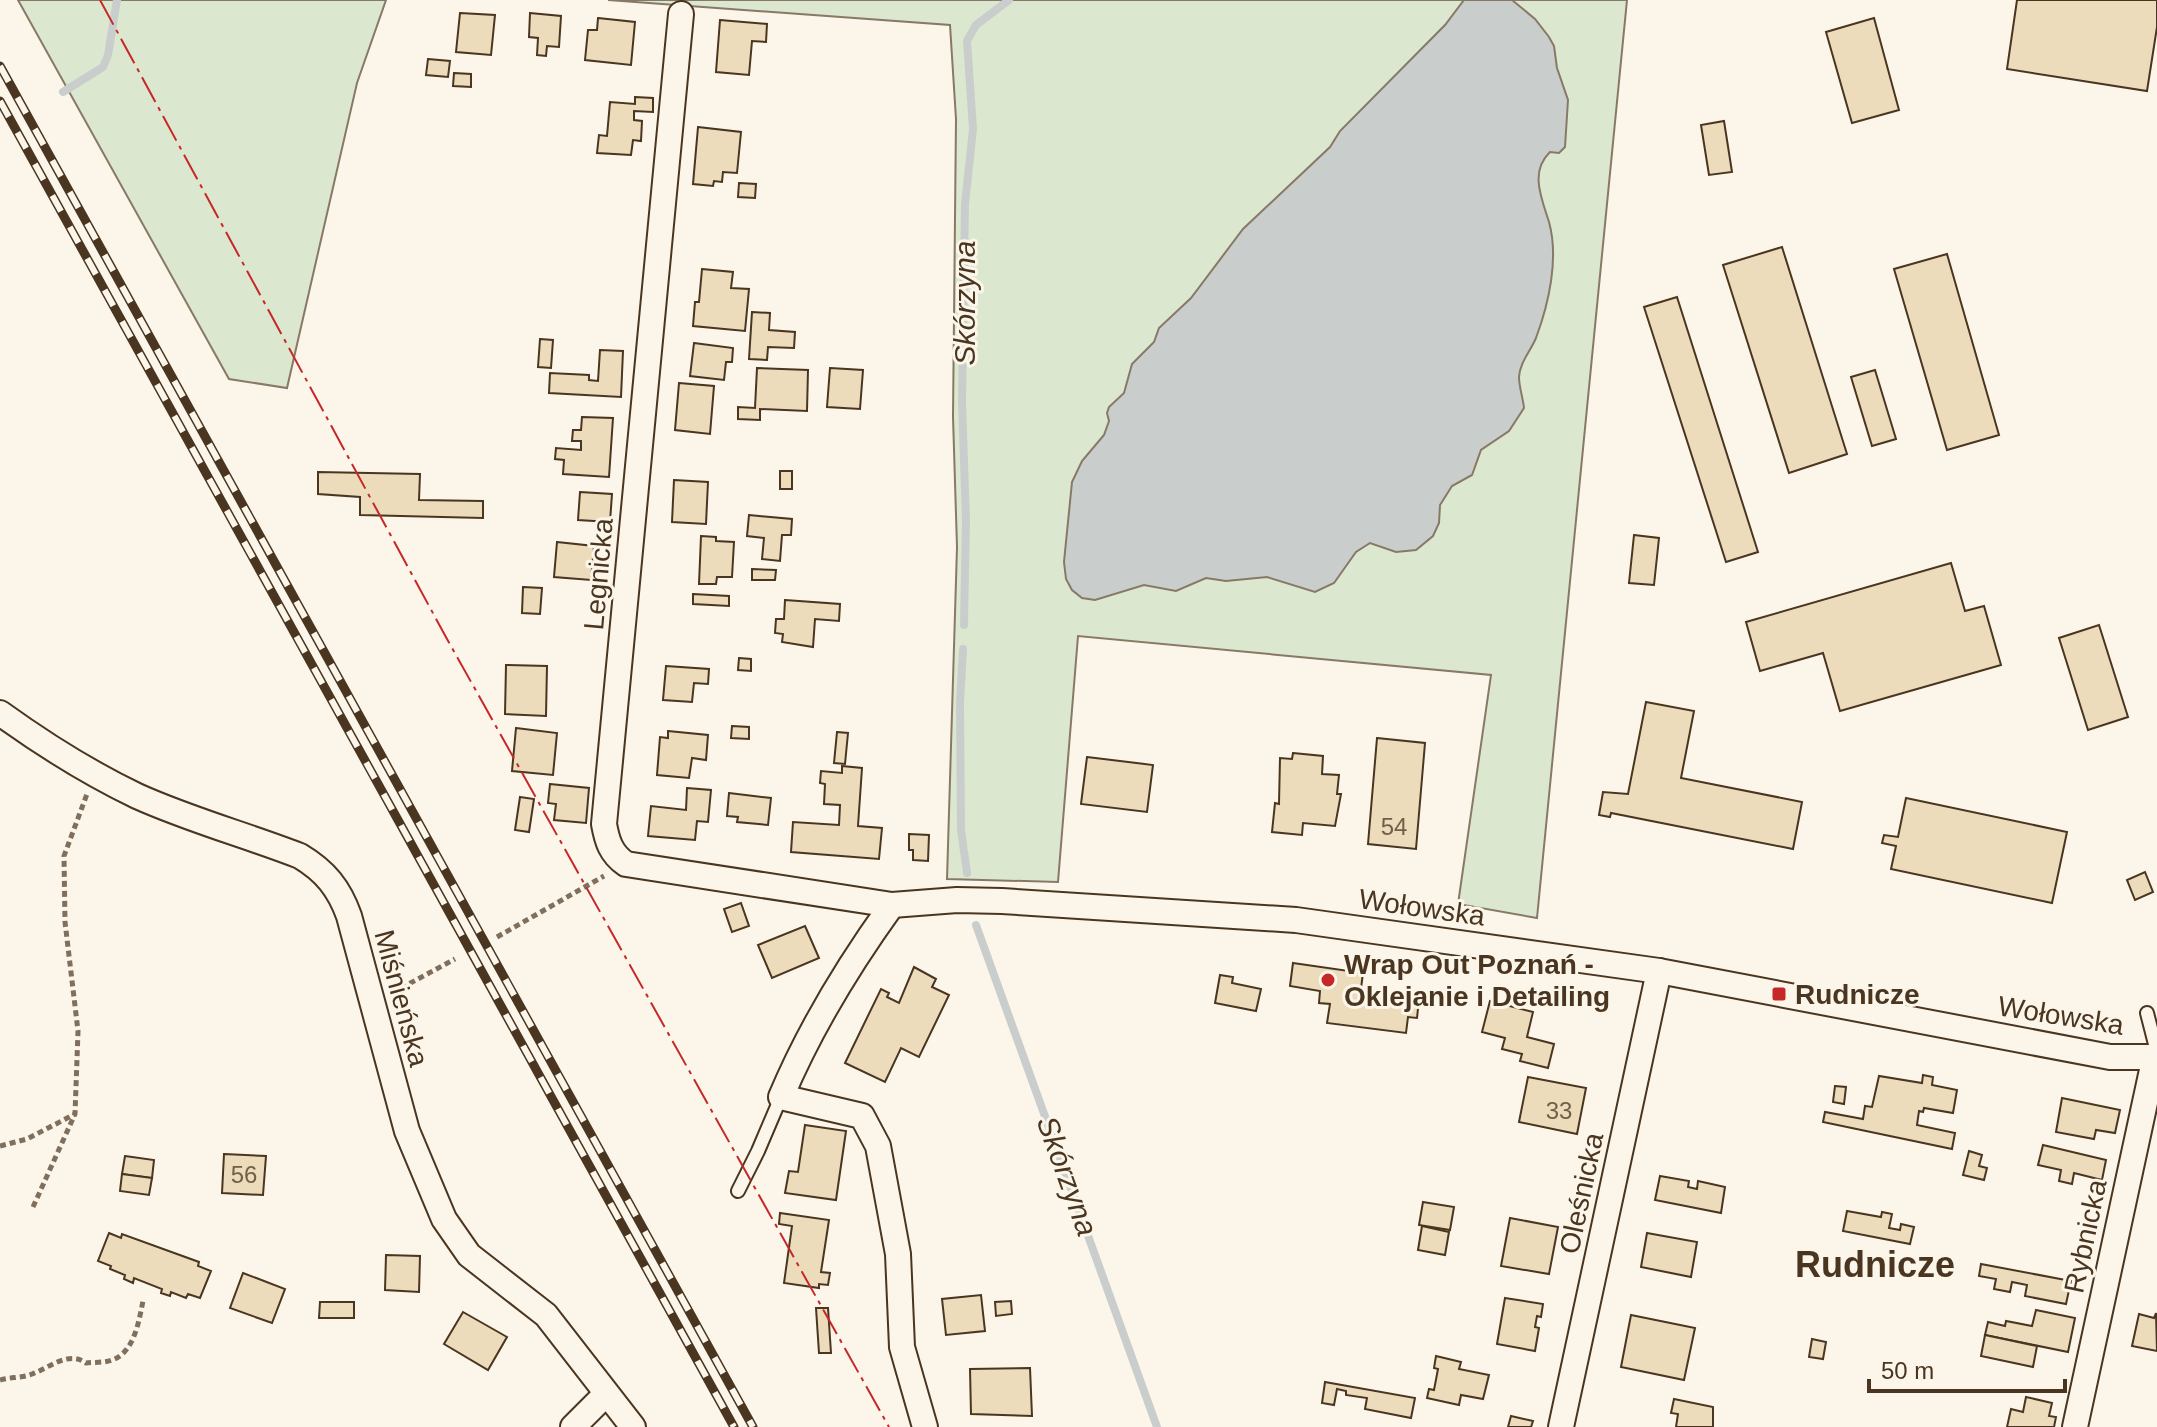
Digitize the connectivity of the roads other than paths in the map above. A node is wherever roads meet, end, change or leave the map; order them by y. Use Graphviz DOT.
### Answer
graph roads {
  1 [pos="681,14"];
  2 [pos="0,713"];
  3 [pos="892,905"];
  4 [pos="1659,971"];
  5 [pos="2147,1013"];
  6 [pos="2155,1056"];
  7 [pos="781,1097"];
  8 [pos="738,1191"];
  9 [pos="606,1394"];
  10 [pos="573,1427"];
  11 [pos="633,1427"];
  12 [pos="925,1427"];
  13 [pos="1561,1427"];
  14 [pos="2075,1427"];
  1 -- 3 [label="street, Legnicka"];
  2 -- 9 [label="street, Miśnieńska"];
  3 -- 4 [label="street, Wołowska"];
  3 -- 7 [label="street"];
  4 -- 6 [label="street, Wołowska"];
  4 -- 13 [label="street, Oleśnicka"];
  5 -- 6 [label="lane"];
  6 -- 14 [label="street, Rybnicka"];
  7 -- 8 [label="lane"];
  7 -- 12 [label="street"];
  9 -- 10 [label="street"];
  9 -- 11 [label="street, Miśnieńska"];
}
